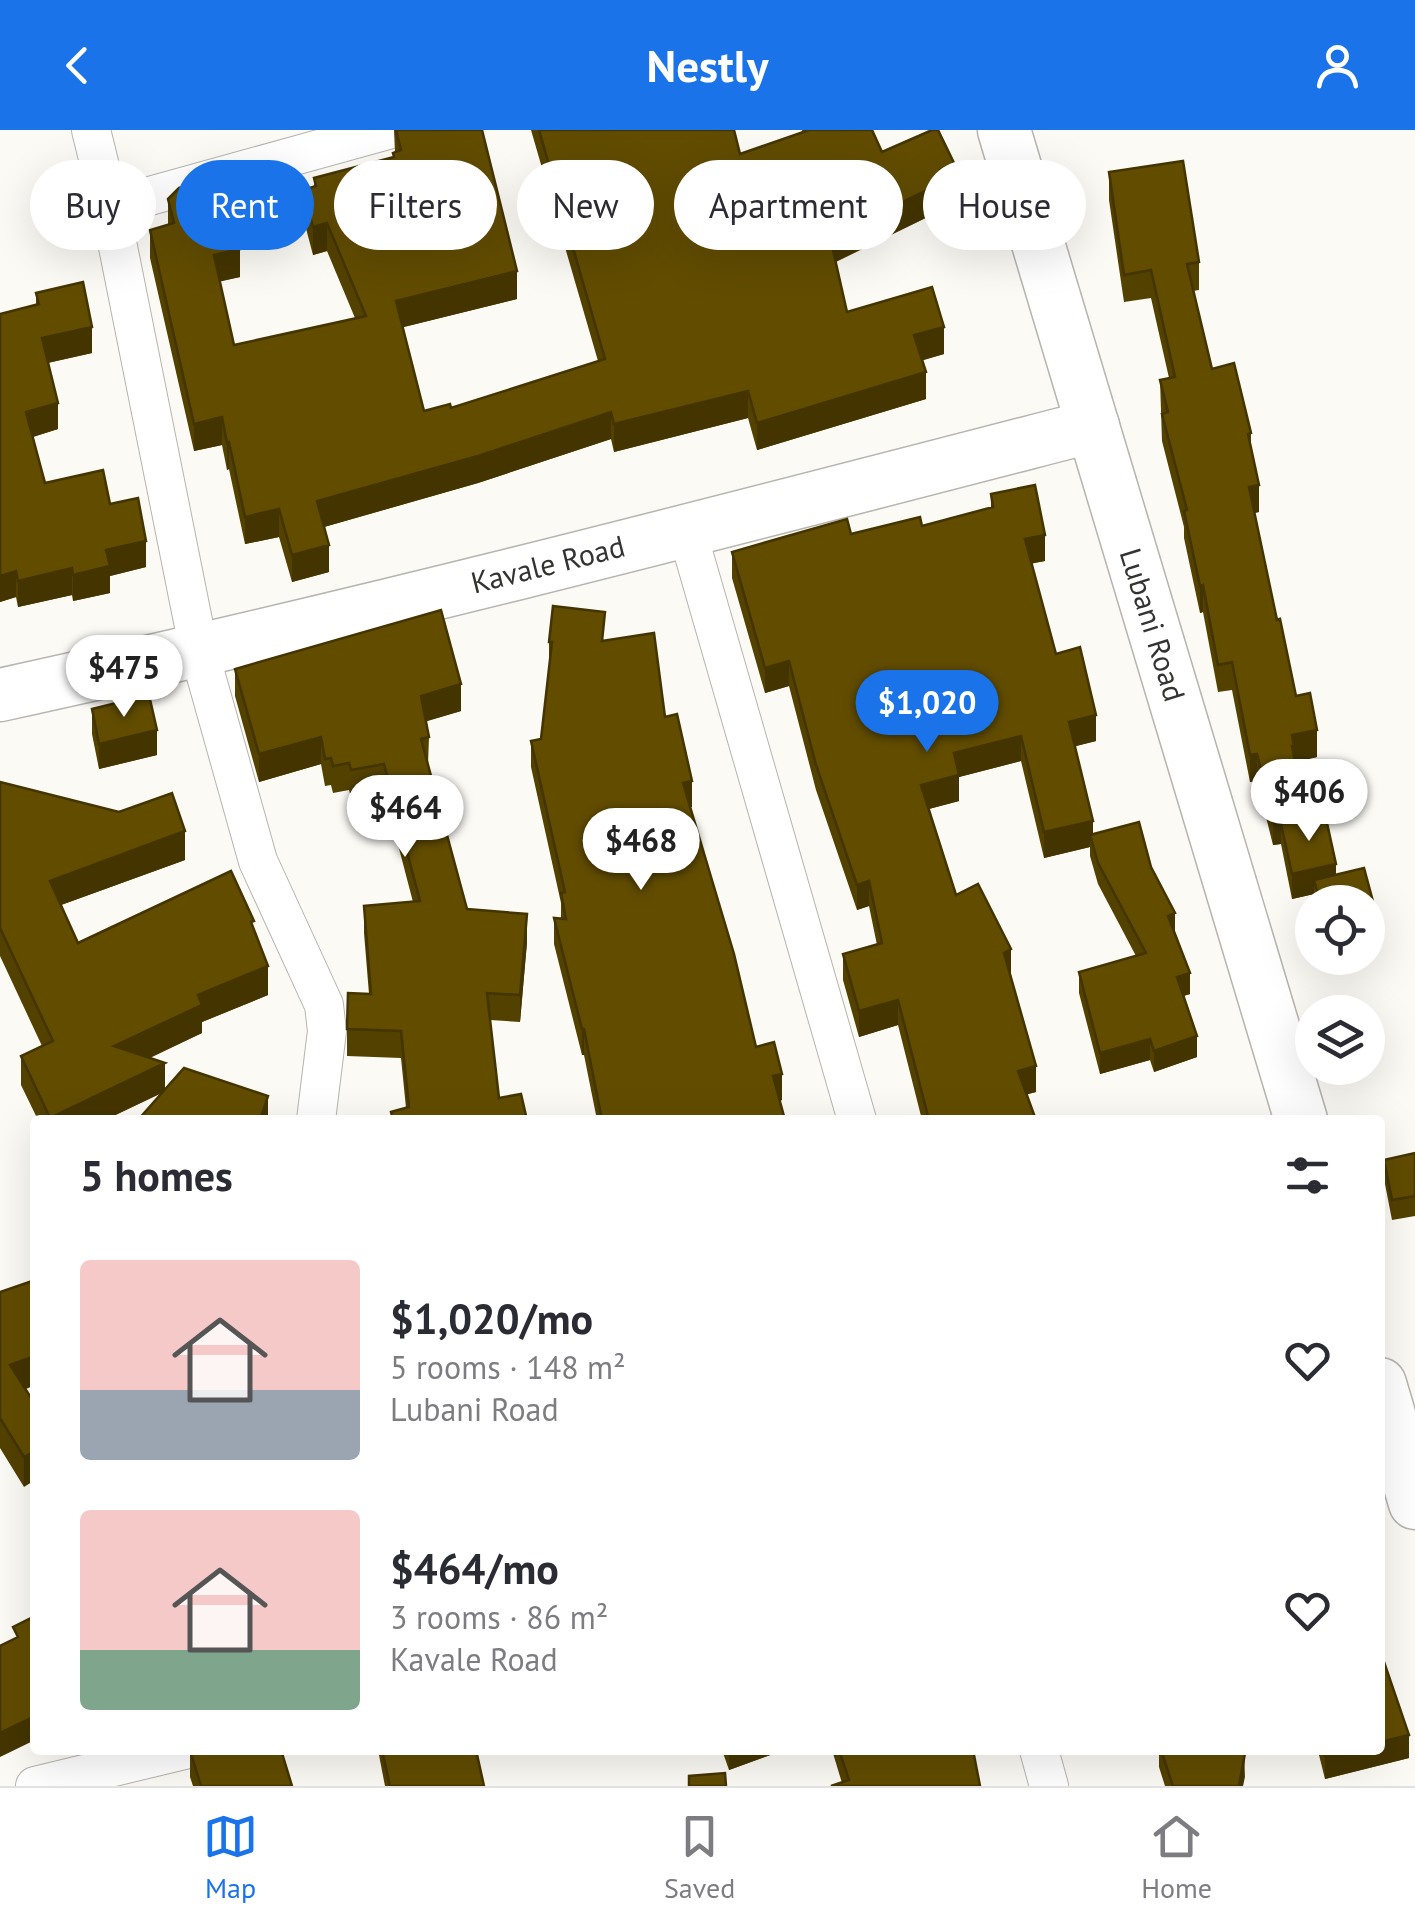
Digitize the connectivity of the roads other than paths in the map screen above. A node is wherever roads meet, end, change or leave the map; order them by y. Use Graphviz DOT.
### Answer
graph roads {
  1 [pos="92,130"];
  2 [pos="388,130"];
  3 [pos="1004,130"];
  4 [pos="99,160"];
  5 [pos="156,194"];
  6 [pos="119,250"];
  7 [pos="1093,426"];
  8 [pos="687,531"];
  9 [pos="200,651"];
  10 [pos="0,695"];
  11 [pos="317,1115"];
  12 [pos="857,1115"];
  13 [pos="1300,1115"];
  14 [pos="1385,1401"];
  15 [pos="1415,1503"];
  16 [pos="163,1755"];
  17 [pos="1040,1755"];
  18 [pos="36,1786"];
  19 [pos="1049,1786"];
  1 -- 4 [label="street"];
  2 -- 5 [label="street"];
  3 -- 7 [label="street, Lubani Road"];
  6 -- 9 [label="street"];
  7 -- 8 [label="street, Kavale Road"];
  7 -- 13 [label="street, Lubani Road"];
  8 -- 9 [label="street, Kavale Road"];
  8 -- 12 [label="street"];
  9 -- 10 [label="street, Kavale Road"];
  9 -- 11 [label="street"];
  14 -- 15 [label="street"];
  16 -- 18 [label="street"];
  17 -- 19 [label="street"];
}
